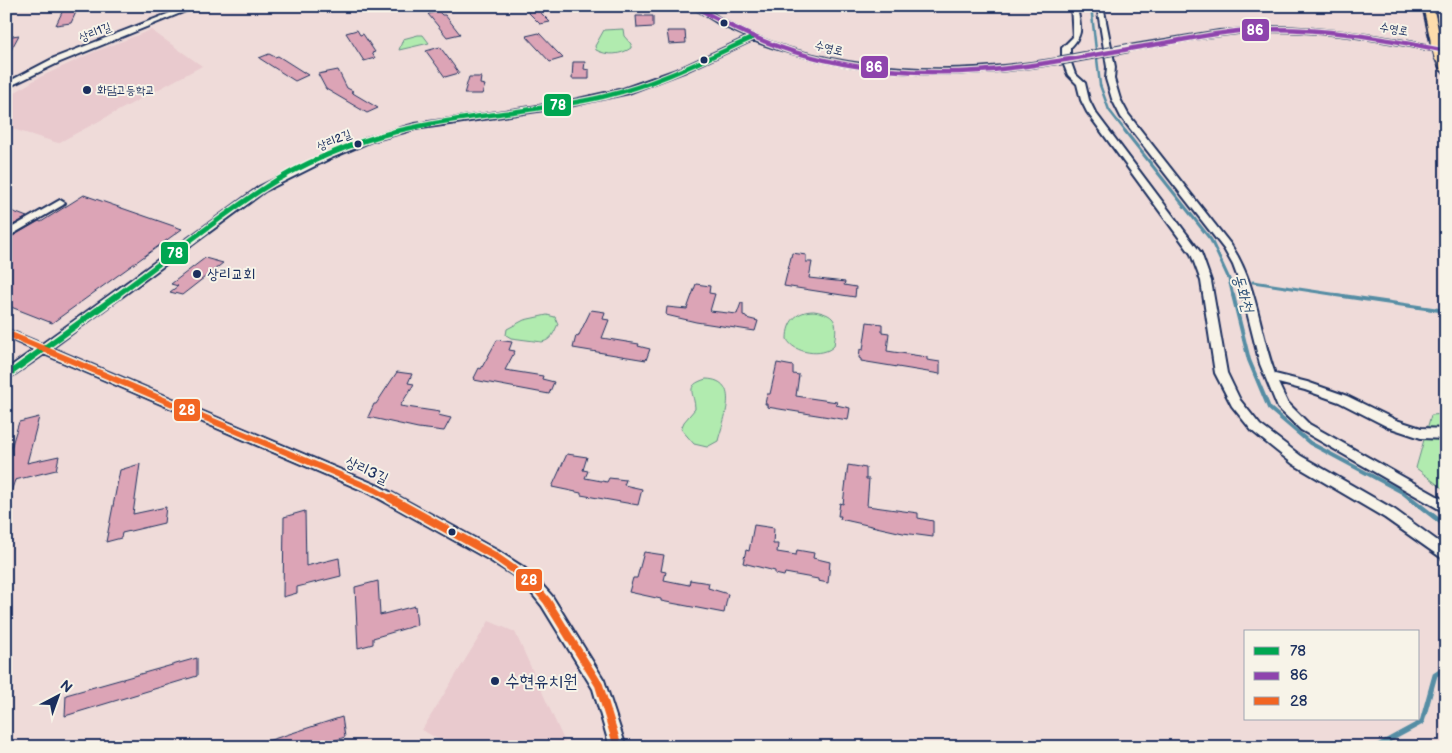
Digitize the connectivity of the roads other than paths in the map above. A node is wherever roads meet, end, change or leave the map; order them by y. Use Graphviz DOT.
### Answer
graph roads {
  1 [pos="195,6"];
  2 [pos="694,6"];
  3 [pos="1074,6"];
  4 [pos="1100,6"];
  5 [pos="1428,6"];
  6 [pos="754,37"];
  7 [pos="1436,42"];
  8 [pos="1443,54"];
  9 [pos="1446,70"];
  10 [pos="6,86"];
  11 [pos="60,203"];
  12 [pos="6,236"];
  13 [pos="6,333"];
  14 [pos="44,350"];
  15 [pos="6,376"];
  16 [pos="1270,377"];
  17 [pos="1446,434"];
  18 [pos="1446,508"];
  19 [pos="1446,555"];
  20 [pos="618,747"];
  1 -- 10 [label="street, 상리1길"];
  2 -- 6 [label="street, 수영로"];
  3 -- 19 [label="street"];
  4 -- 16 [label="street"];
  5 -- 7 [label="highway"];
  6 -- 8 [label="street, 수영로, bridge"];
  6 -- 14 [label="street, 상리2길"];
  7 -- 8 [label="highway, bridge"];
  8 -- 9 [label="highway"];
  11 -- 12 [label="street"];
  13 -- 14 [label="street, 상리3길"];
  14 -- 15 [label="street, 상리2길"];
  14 -- 20 [label="street, 상리3길"];
  16 -- 17 [label="street"];
  16 -- 18 [label="street"];
}
